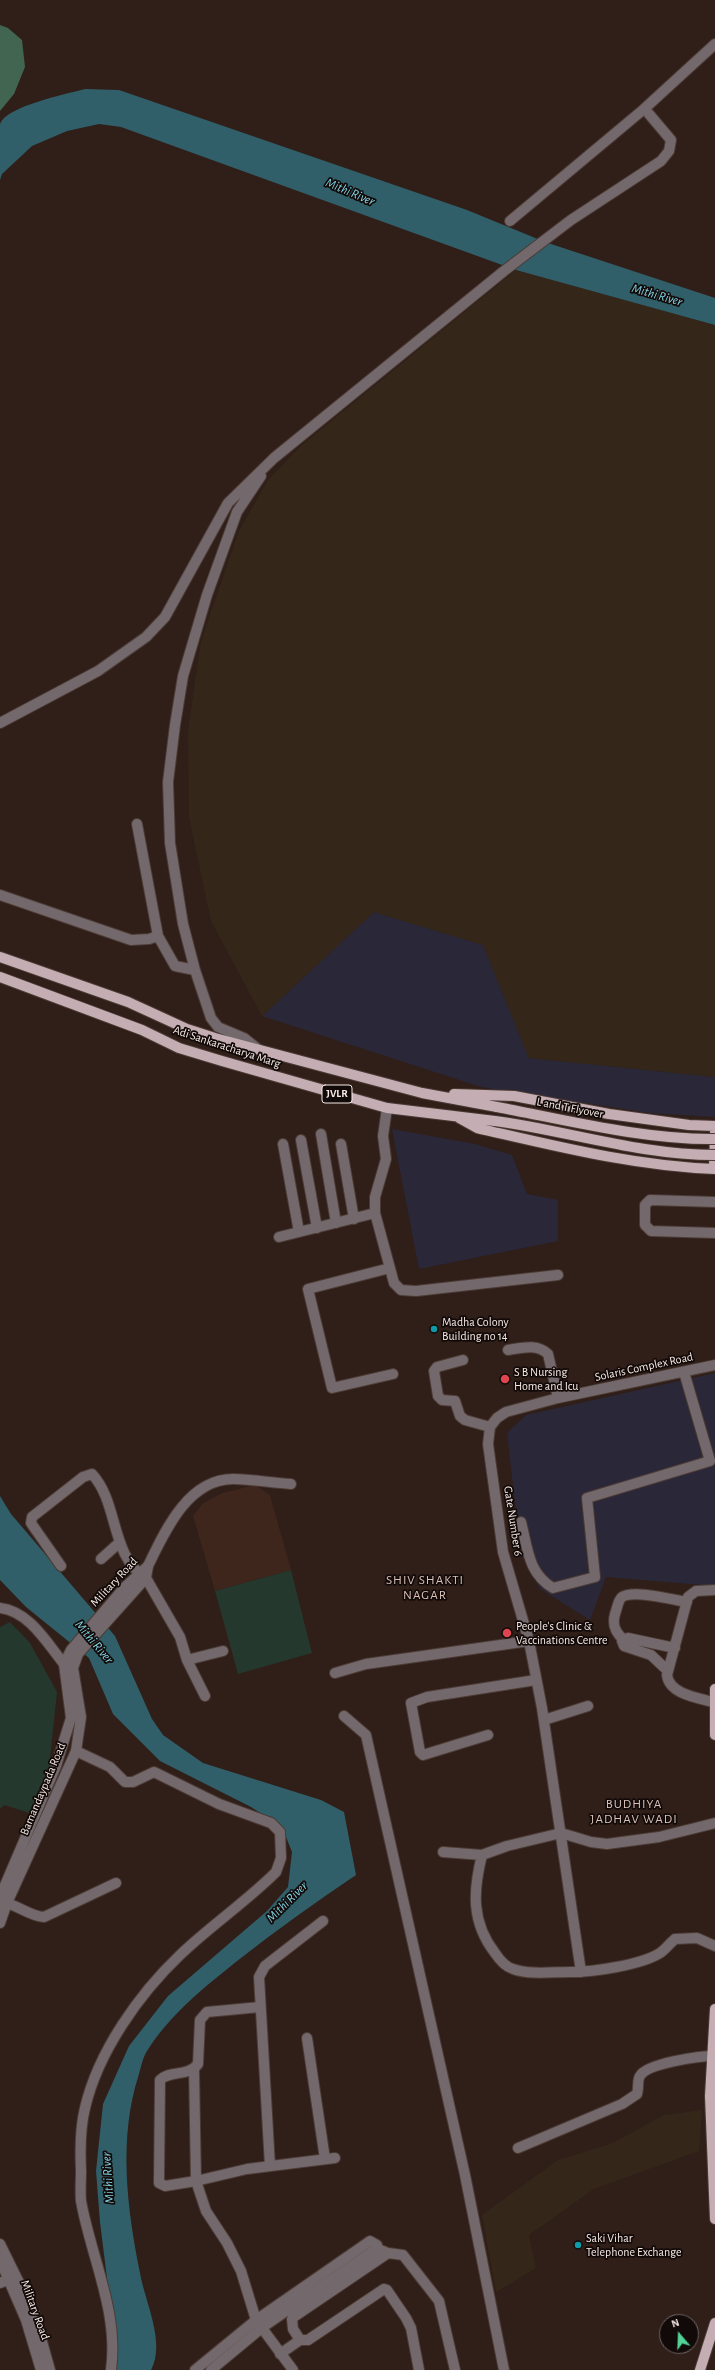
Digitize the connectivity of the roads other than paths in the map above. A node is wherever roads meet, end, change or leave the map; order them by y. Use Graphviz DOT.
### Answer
graph roads {
  1 [pos="715,44"];
  2 [pos="649,114"];
  3 [pos="510,221"];
  4 [pos="274,458"];
  5 [pos="0,723"];
  6 [pos="137,824"];
  7 [pos="0,895"];
  8 [pos="158,936"];
  9 [pos="0,957"];
  10 [pos="195,970"];
  11 [pos="0,977"];
  12 [pos="259,1050"];
  13 [pos="422,1093"];
  14 [pos="387,1108"];
  15 [pos="454,1115"];
  16 [pos="715,1126"];
  17 [pos="715,1132"];
  18 [pos="321,1134"];
  19 [pos="715,1139"];
  20 [pos="301,1140"];
  21 [pos="283,1144"];
  22 [pos="341,1144"];
  23 [pos="715,1155"];
  24 [pos="714,1169"];
  25 [pos="715,1202"];
  26 [pos="374,1214"];
  27 [pos="354,1219"];
  28 [pos="336,1223"];
  29 [pos="317,1228"];
  30 [pos="298,1232"];
  31 [pos="715,1233"];
  32 [pos="279,1237"];
  33 [pos="390,1268"];
  34 [pos="558,1275"];
  35 [pos="508,1350"];
  36 [pos="463,1360"];
  37 [pos="715,1366"];
  38 [pos="684,1372"];
  39 [pos="393,1374"];
  40 [pos="558,1398"];
  41 [pos="490,1427"];
  42 [pos="291,1484"];
  43 [pos="521,1522"];
  44 [pos="120,1542"];
  45 [pos="100,1559"];
  46 [pos="61,1566"];
  47 [pos="142,1576"];
  48 [pos="715,1590"];
  49 [pos="687,1602"];
  50 [pos="0,1608"];
  51 [pos="623,1639"];
  52 [pos="529,1641"];
  53 [pos="675,1648"];
  54 [pos="223,1651"];
  55 [pos="74,1652"];
  56 [pos="187,1660"];
  57 [pos="69,1666"];
  58 [pos="668,1671"];
  59 [pos="335,1673"];
  60 [pos="536,1680"];
  61 [pos="715,1689"];
  62 [pos="205,1696"];
  63 [pos="713,1702"];
  64 [pos="588,1706"];
  65 [pos="344,1716"];
  66 [pos="544,1720"];
  67 [pos="488,1735"];
  68 [pos="715,1735"];
  69 [pos="76,1752"];
  70 [pos="715,1823"];
  71 [pos="561,1834"];
  72 [pos="444,1852"];
  73 [pos="23,1855"];
  74 [pos="482,1855"];
  75 [pos="116,1883"];
  76 [pos="2,1901"];
  77 [pos="323,1921"];
  78 [pos="0,1924"];
  79 [pos="715,1946"];
  80 [pos="581,1972"];
  81 [pos="260,2007"];
  82 [pos="715,2009"];
  83 [pos="307,2038"];
  84 [pos="713,2056"];
  85 [pos="713,2068"];
  86 [pos="194,2069"];
  87 [pos="518,2148"];
  88 [pos="270,2166"];
  89 [pos="196,2181"];
  90 [pos="715,2219"];
  91 [pos="1,2253"];
  92 [pos="388,2253"];
  93 [pos="10,2279"];
  94 [pos="0,2283"];
  95 [pos="259,2324"];
  96 [pos="714,2330"];
  97 [pos="300,2340"];
  98 [pos="41,2353"];
  99 [pos="280,2354"];
  100 [pos="41,2370"];
  101 [pos="50,2370"];
  102 [pos="111,2370"];
  103 [pos="195,2370"];
  104 [pos="211,2370"];
  105 [pos="293,2370"];
  106 [pos="419,2370"];
  107 [pos="455,2370"];
  108 [pos="504,2370"];
  109 [pos="700,2370"];
  1 -- 3 [label="street"];
  2 -- 4 [label="street"];
  4 -- 5 [label="street"];
  4 -- 10 [label="street"];
  6 -- 8 [label="street"];
  7 -- 8 [label="street"];
  8 -- 10 [label="street"];
  9 -- 12 [label="main road, Adi Sankaracharya Marg / JVLR"];
  10 -- 12 [label="street"];
  11 -- 14 [label="main road, Adi Sankaracharya Marg / JVLR"];
  12 -- 13 [label="main road, Adi Sankaracharya Marg / JVLR"];
  13 -- 16 [label="main road"];
  13 -- 19 [label="main road, L and T Flyover / JVLR, bridge"];
  14 -- 15 [label="main road, Adi Sankaracharya Marg / JVLR"];
  14 -- 26 [label="street"];
  15 -- 23 [label="main road, JVLR, bridge"];
  15 -- 24 [label="main road"];
  17 -- 24 [label="main road"];
  18 -- 28 [label="street"];
  20 -- 29 [label="street"];
  21 -- 30 [label="street"];
  22 -- 27 [label="street"];
  25 -- 31 [label="street"];
  26 -- 27 [label="street"];
  26 -- 33 [label="street"];
  27 -- 28 [label="street"];
  28 -- 29 [label="street"];
  29 -- 30 [label="street"];
  30 -- 32 [label="street"];
  33 -- 34 [label="street"];
  33 -- 39 [label="street"];
  35 -- 40 [label="street"];
  36 -- 41 [label="street"];
  37 -- 38 [label="street, Solaris Complex Road"];
  38 -- 40 [label="street, Solaris Complex Road"];
  38 -- 43 [label="street"];
  40 -- 41 [label="street, Solaris Complex Road"];
  41 -- 52 [label="street, Gate Number 6"];
  42 -- 47 [label="street, Military Road"];
  44 -- 45 [label="street"];
  44 -- 46 [label="street"];
  44 -- 47 [label="street"];
  47 -- 55 [label="street"];
  47 -- 55 [label="street, Military Road"];
  47 -- 56 [label="street"];
  48 -- 49 [label="street"];
  49 -- 51 [label="street"];
  49 -- 53 [label="street"];
  50 -- 57 [label="street"];
  51 -- 53 [label="street"];
  51 -- 58 [label="street"];
  52 -- 59 [label="street"];
  52 -- 60 [label="street, Gate Number 6"];
  53 -- 58 [label="street"];
  54 -- 56 [label="street"];
  55 -- 57 [label="street, Military Road"];
  56 -- 62 [label="street"];
  57 -- 69 [label="street, Bamandaypada Road"];
  57 -- 73 [label="street"];
  58 -- 63 [label="street"];
  60 -- 66 [label="street, Gate Number 6"];
  60 -- 67 [label="street"];
  61 -- 63 [label="main road"];
  63 -- 68 [label="main road"];
  64 -- 66 [label="street"];
  65 -- 108 [label="street"];
  66 -- 71 [label="street, Gate Number 6"];
  69 -- 73 [label="street, Bamandaypada Road"];
  69 -- 102 [label="street"];
  70 -- 71 [label="street"];
  71 -- 74 [label="street"];
  71 -- 80 [label="street, Gate Number 6"];
  72 -- 74 [label="street"];
  73 -- 76 [label="street"];
  74 -- 80 [label="street"];
  75 -- 76 [label="street"];
  76 -- 78 [label="street"];
  77 -- 81 [label="street"];
  79 -- 80 [label="street"];
  81 -- 86 [label="street"];
  81 -- 88 [label="street"];
  82 -- 84 [label="main road"];
  83 -- 88 [label="street"];
  84 -- 85 [label="main road"];
  84 -- 87 [label="street"];
  85 -- 90 [label="main road"];
  86 -- 89 [label="street"];
  86 -- 89 [label="street"];
  88 -- 89 [label="street"];
  89 -- 95 [label="street"];
  91 -- 93 [label="street, Military Road"];
  91 -- 98 [label="street"];
  92 -- 95 [label="street"];
  92 -- 97 [label="street"];
  92 -- 107 [label="street"];
  93 -- 94 [label="street"];
  93 -- 98 [label="street, Military Road"];
  95 -- 99 [label="street"];
  95 -- 103 [label="street"];
  95 -- 104 [label="street"];
  96 -- 109 [label="main road"];
  97 -- 99 [label="street"];
  97 -- 106 [label="street"];
  98 -- 100 [label="street, Military Road"];
  98 -- 101 [label="street"];
  99 -- 105 [label="street"];
}
